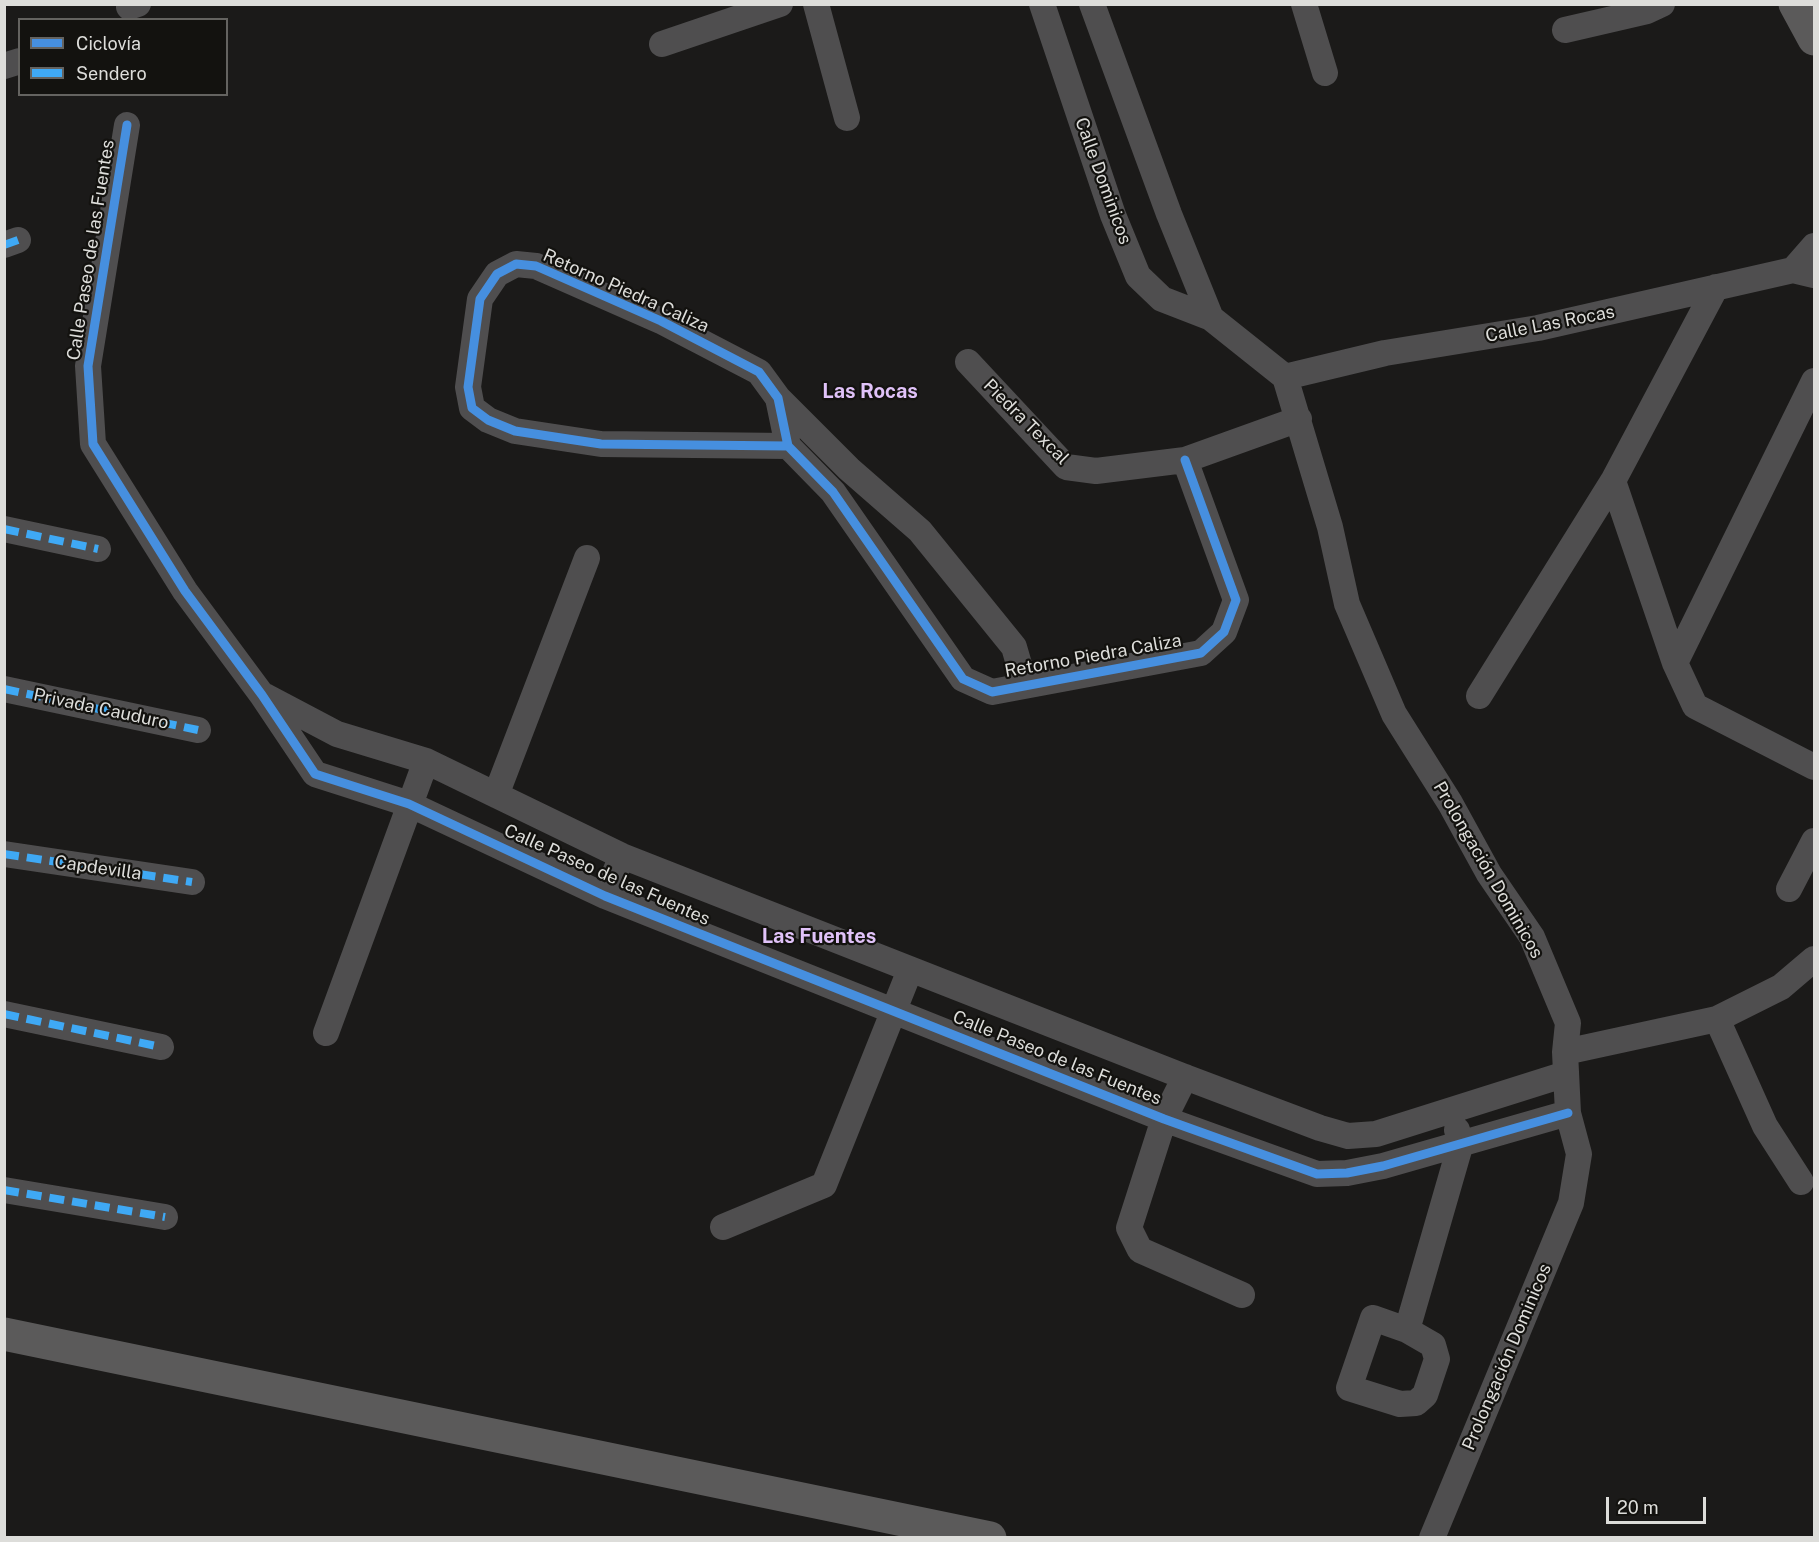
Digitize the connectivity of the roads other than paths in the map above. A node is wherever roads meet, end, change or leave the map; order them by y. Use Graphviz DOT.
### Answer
graph roads {
  1 [pos="780,4"];
  2 [pos="816,4"];
  3 [pos="1042,4"];
  4 [pos="1092,4"];
  5 [pos="1304,4"];
  6 [pos="1662,4"];
  7 [pos="1795,4"];
  8 [pos="1565,30"];
  9 [pos="1815,39"];
  10 [pos="662,44"];
  11 [pos="1325,73"];
  12 [pos="847,118"];
  13 [pos="127,124"];
  14 [pos="1815,246"];
  15 [pos="1804,272"];
  16 [pos="1716,287"];
  17 [pos="1211,318"];
  18 [pos="968,362"];
  19 [pos="1285,377"];
  20 [pos="1815,381"];
  21 [pos="778,398"];
  22 [pos="1299,419"];
  23 [pos="788,446"];
  24 [pos="1185,460"];
  25 [pos="1613,481"];
  26 [pos="4,529"];
  27 [pos="98,549"];
  28 [pos="587,558"];
  29 [pos="1676,663"];
  30 [pos="1025,685"];
  31 [pos="4,689"];
  32 [pos="262,694"];
  33 [pos="1479,696"];
  34 [pos="198,730"];
  35 [pos="426,761"];
  36 [pos="1815,767"];
  37 [pos="496,795"];
  38 [pos="409,804"];
  39 [pos="1815,841"];
  40 [pos="4,855"];
  41 [pos="622,856"];
  42 [pos="192,882"];
  43 [pos="1789,889"];
  44 [pos="605,896"];
  45 [pos="1815,959"];
  46 [pos="910,970"];
  47 [pos="894,1010"];
  48 [pos="4,1014"];
  49 [pos="1717,1019"];
  50 [pos="326,1033"];
  51 [pos="161,1047"];
  52 [pos="1565,1063"];
  53 [pos="1185,1077"];
  54 [pos="1451,1109"];
  55 [pos="1568,1113"];
  56 [pos="1164,1119"];
  57 [pos="1376,1134"];
  58 [pos="1461,1143"];
  59 [pos="1383,1166"];
  60 [pos="1801,1182"];
  61 [pos="4,1190"];
  62 [pos="165,1217"];
  63 [pos="723,1227"];
  64 [pos="1242,1295"];
  65 [pos="1407,1330"];
  66 [pos="4,1334"];
  67 [pos="990,1538"];
  68 [pos="1432,1538"];
  1 -- 10 [label="street"];
  2 -- 12 [label="street"];
  3 -- 17 [label="street, Calle Dominicos"];
  4 -- 17 [label="street, Calle Dominicos"];
  5 -- 11 [label="street"];
  6 -- 8 [label="street"];
  7 -- 9 [label="street"];
  13 -- 32 [label="street, Calle Paseo de las Fuentes"];
  14 -- 15 [label="street"];
  15 -- 16 [label="street, Calle Las Rocas"];
  16 -- 19 [label="street, Calle Las Rocas"];
  16 -- 25 [label="street"];
  17 -- 19 [label="street, Calle Dominicos"];
  18 -- 24 [label="street, Piedra Texcal"];
  19 -- 22 [label="street, Prolongación Dominicos"];
  20 -- 29 [label="street"];
  21 -- 23 [label="street, Retorno Piedra Caliza"];
  21 -- 23 [label="street, Retorno Piedra Caliza"];
  21 -- 30 [label="street"];
  22 -- 24 [label="street, Piedra Texcal"];
  22 -- 52 [label="street, Prolongación Dominicos"];
  23 -- 30 [label="street, Retorno Piedra Caliza"];
  24 -- 30 [label="street, Retorno Piedra Caliza"];
  25 -- 29 [label="street"];
  25 -- 33 [label="street"];
  26 -- 27 [label="street"];
  28 -- 37 [label="street"];
  29 -- 36 [label="street"];
  31 -- 34 [label="street, Privada Cauduro"];
  32 -- 35 [label="street, Calle Paseo de las Fuentes"];
  32 -- 38 [label="street, Calle Paseo de las Fuentes"];
  35 -- 37 [label="street, Calle Paseo de las Fuentes"];
  35 -- 38 [label="street"];
  37 -- 41 [label="street, Calle Paseo de las Fuentes"];
  38 -- 44 [label="street, Calle Paseo de las Fuentes"];
  38 -- 50 [label="street"];
  39 -- 43 [label="street"];
  40 -- 42 [label="street, Capdevilla"];
  41 -- 44 [label="street"];
  41 -- 46 [label="street, Calle Paseo de las Fuentes"];
  44 -- 47 [label="street, Calle Paseo de las Fuentes"];
  45 -- 49 [label="street, Calle Paseo de las Fuentes"];
  46 -- 47 [label="street"];
  46 -- 53 [label="street, Calle Paseo de las Fuentes"];
  47 -- 56 [label="street, Calle Paseo de las Fuentes"];
  47 -- 63 [label="street"];
  48 -- 51 [label="street"];
  49 -- 52 [label="street, Calle Paseo de las Fuentes"];
  49 -- 60 [label="street"];
  52 -- 54 [label="street, Calle Paseo de las Fuentes"];
  52 -- 55 [label="street, Prolongación Dominicos"];
  53 -- 56 [label="street"];
  53 -- 57 [label="street, Calle Paseo de las Fuentes"];
  54 -- 57 [label="street, Calle Paseo de las Fuentes"];
  54 -- 58 [label="street"];
  55 -- 58 [label="street, Calle Paseo de las Fuentes"];
  55 -- 68 [label="street, Prolongación Dominicos"];
  56 -- 59 [label="street, Calle Paseo de las Fuentes"];
  56 -- 64 [label="street"];
  57 -- 59 [label="street"];
  58 -- 59 [label="street, Calle Paseo de las Fuentes"];
  58 -- 65 [label="street"];
  61 -- 62 [label="street"];
  66 -- 67 [label="street"];
}
